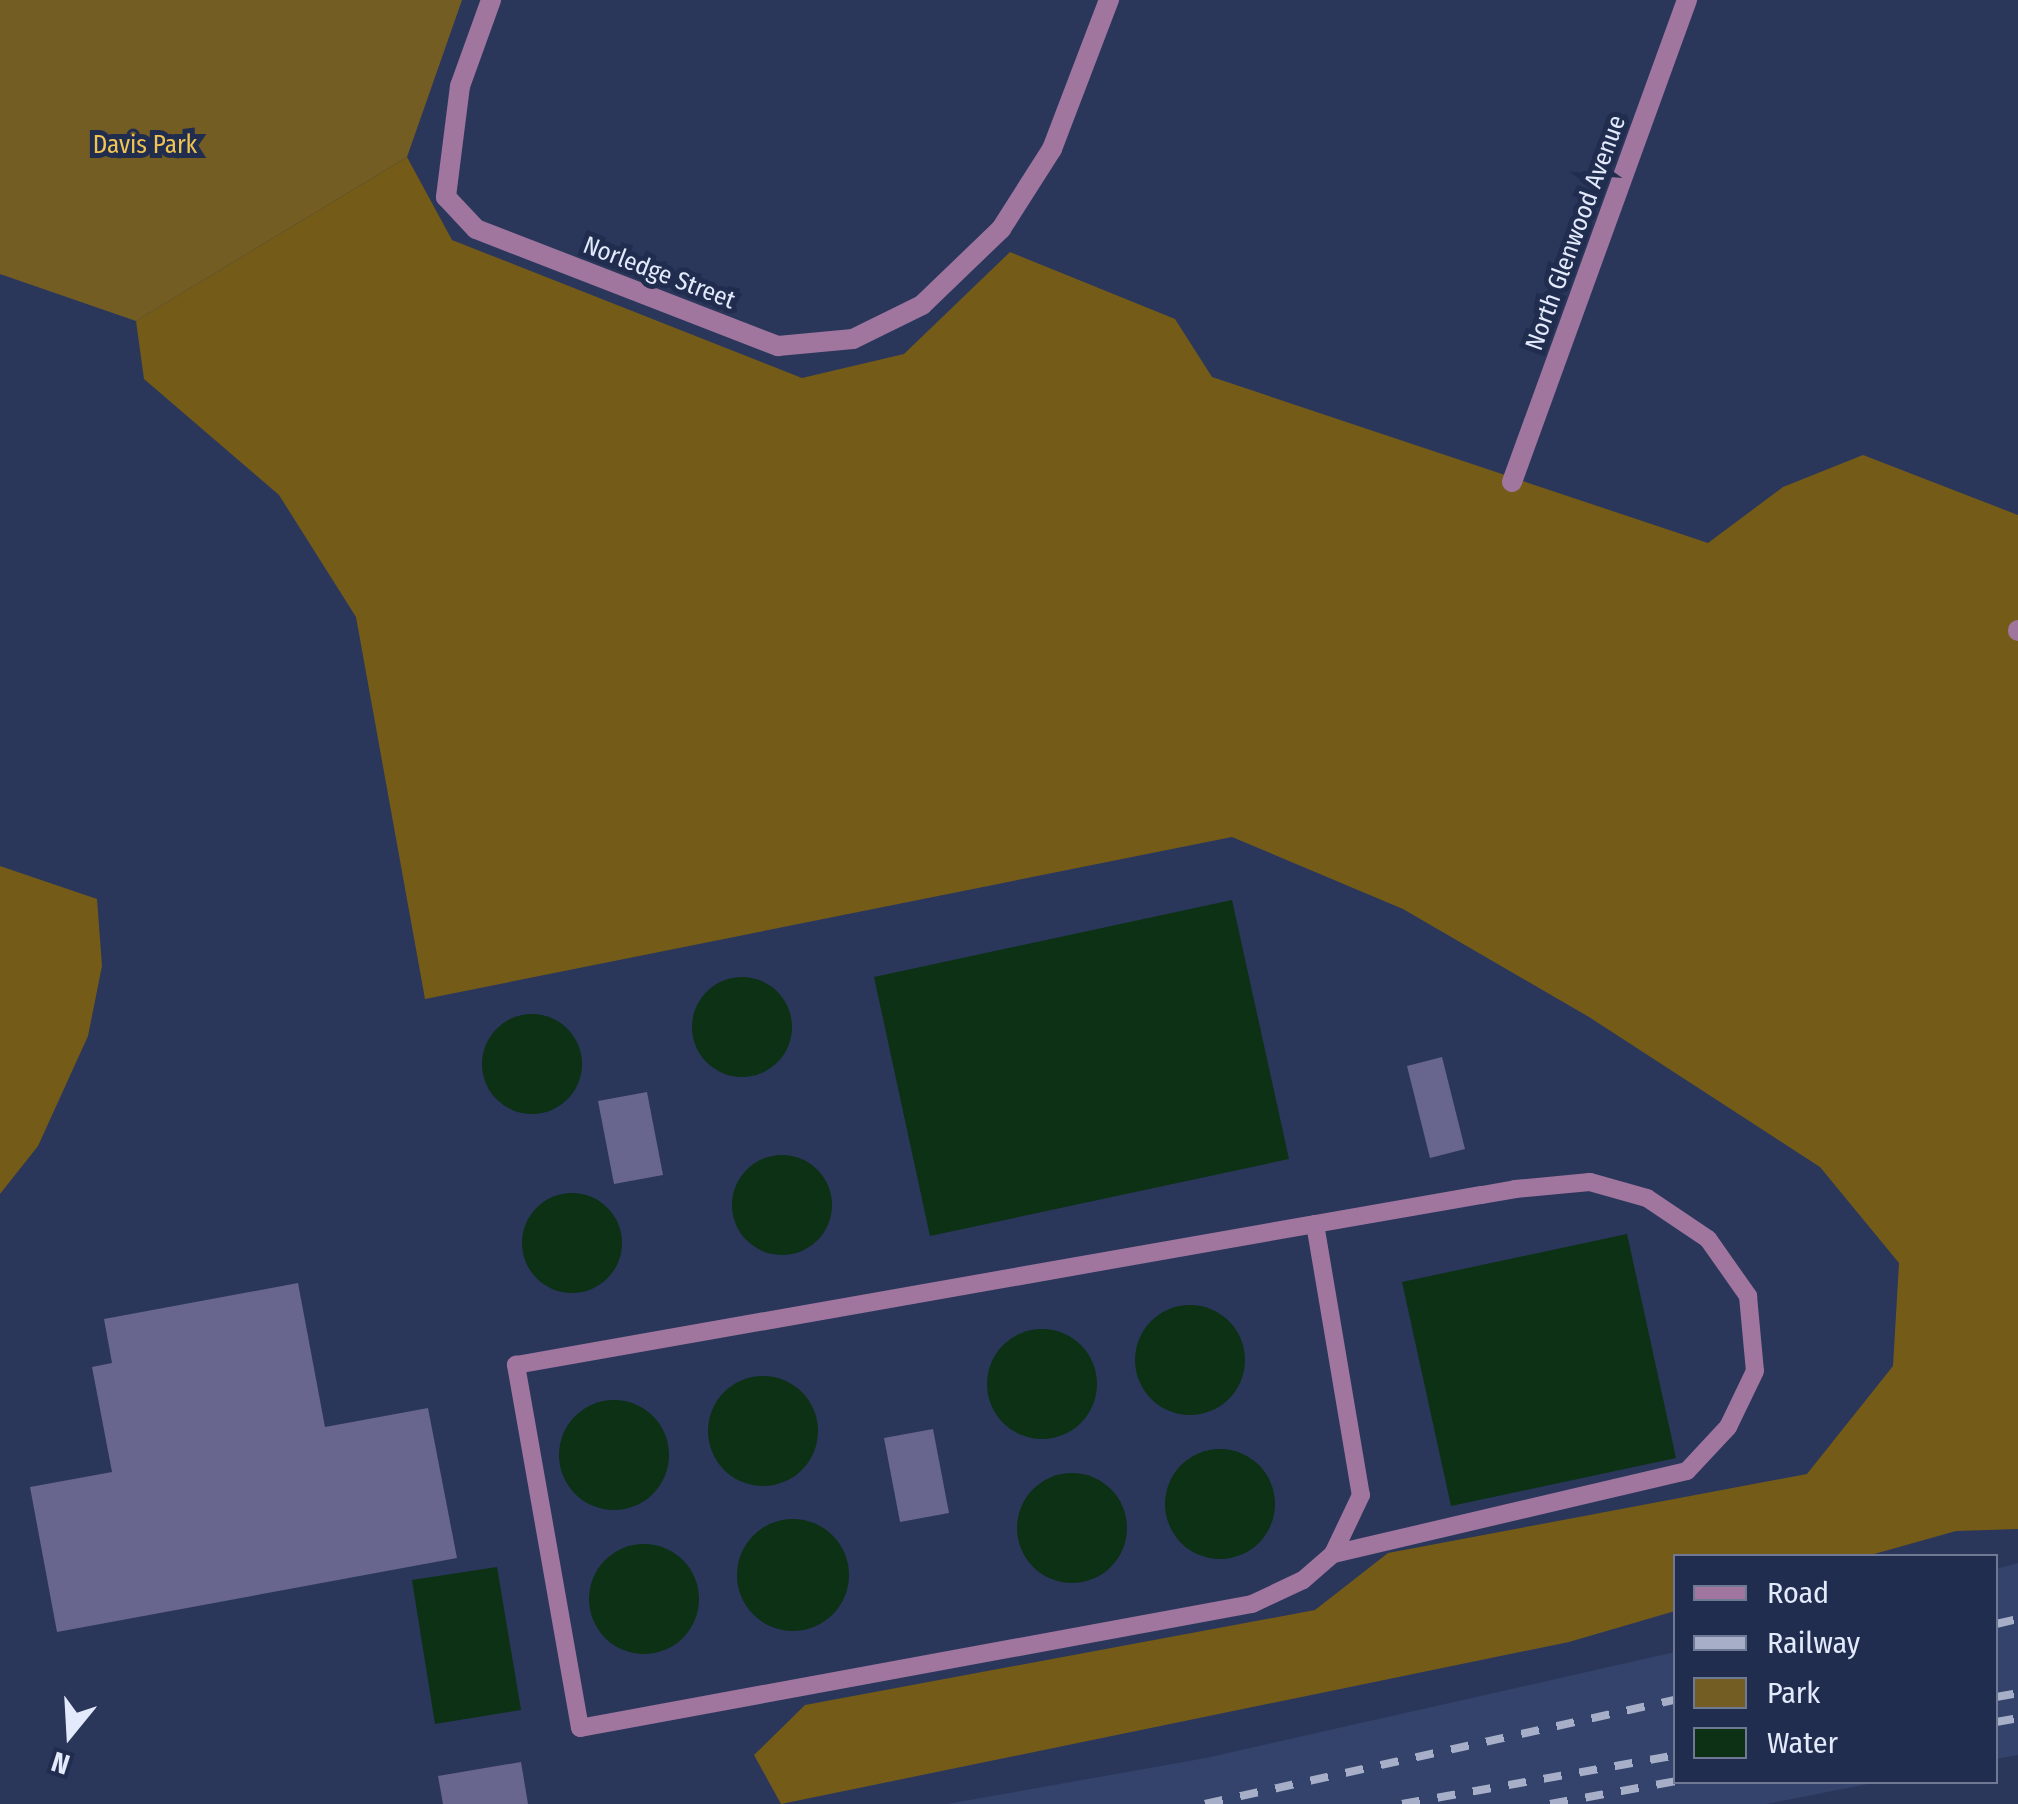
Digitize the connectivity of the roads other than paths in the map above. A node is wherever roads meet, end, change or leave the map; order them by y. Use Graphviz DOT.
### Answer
graph roads {
  1 [pos="491,0"];
  2 [pos="1109,0"];
  3 [pos="1688,0"];
  4 [pos="1512,482"];
  5 [pos="1315,1224"];
  6 [pos="1334,1554"];
  1 -- 2 [label="street, Norledge Street"];
  3 -- 4 [label="street, North Glenwood Avenue"];
  5 -- 6 [label="lane"];
  5 -- 6 [label="lane"];
  5 -- 6 [label="lane"];
}
